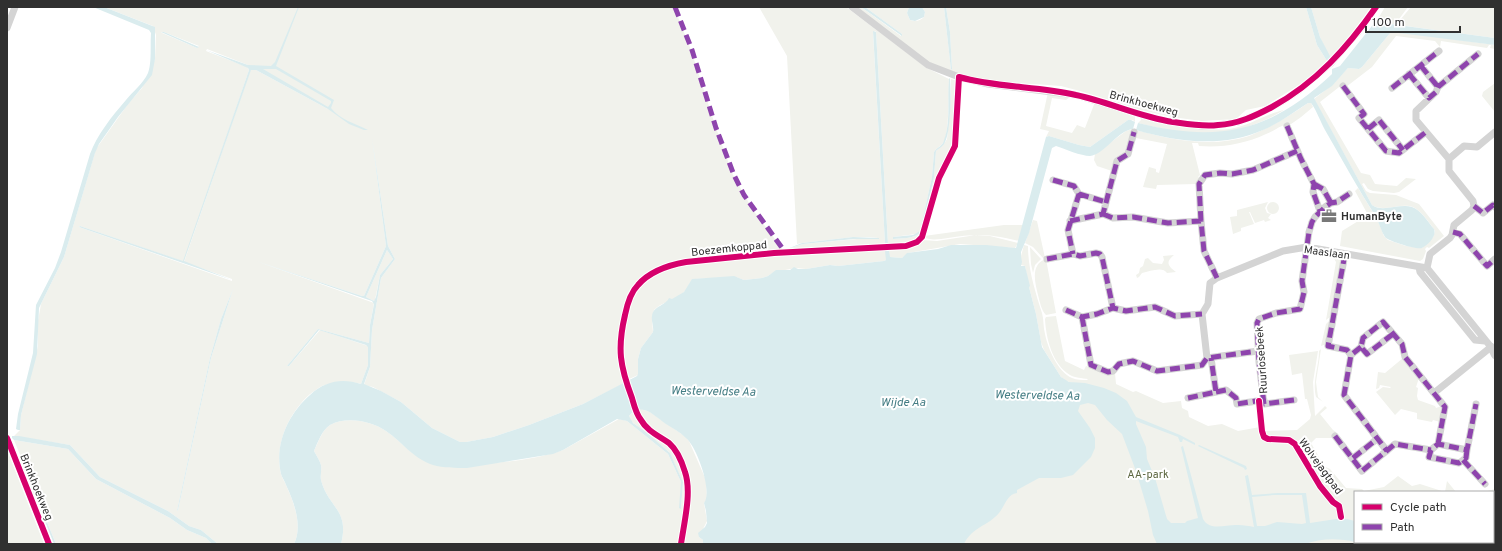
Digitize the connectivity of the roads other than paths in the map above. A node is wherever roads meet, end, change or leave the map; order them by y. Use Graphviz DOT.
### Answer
graph roads {
  1 [pos="15,7"];
  2 [pos="852,7"];
  3 [pos="1376,7"];
  4 [pos="7,28"];
  5 [pos="1438,51"];
  6 [pos="1478,54"];
  7 [pos="1421,66"];
  8 [pos="1409,74"];
  9 [pos="1342,86"];
  10 [pos="1438,87"];
  11 [pos="1392,88"];
  12 [pos="1429,98"];
  13 [pos="1287,126"];
  14 [pos="1368,129"];
  15 [pos="1134,132"];
  16 [pos="1426,132"];
  17 [pos="1495,132"];
  18 [pos="1403,150"];
  19 [pos="1298,151"];
  20 [pos="1449,159"];
  21 [pos="1053,180"];
  22 [pos="1314,184"];
  23 [pos="1079,194"];
  24 [pos="1349,194"];
  25 [pos="1106,202"];
  26 [pos="1331,203"];
  27 [pos="1474,206"];
  28 [pos="1495,207"];
  29 [pos="1320,211"];
  30 [pos="1103,214"];
  31 [pos="1070,221"];
  32 [pos="1202,221"];
  33 [pos="1453,232"];
  34 [pos="1307,247"];
  35 [pos="1073,254"];
  36 [pos="1345,254"];
  37 [pos="1047,259"];
  38 [pos="1495,259"];
  39 [pos="1419,267"];
  40 [pos="1427,268"];
  41 [pos="1216,278"];
  42 [pos="1113,308"];
  43 [pos="1066,310"];
  44 [pos="1202,314"];
  45 [pos="1082,317"];
  46 [pos="1393,334"];
  47 [pos="1485,341"];
  48 [pos="1361,347"];
  49 [pos="1494,347"];
  50 [pos="1258,351"];
  51 [pos="1351,355"];
  52 [pos="1495,355"];
  53 [pos="1209,358"];
  54 [pos="1216,392"];
  55 [pos="1434,393"];
  56 [pos="1188,398"];
  57 [pos="1264,400"];
  58 [pos="1294,400"];
  59 [pos="1476,404"];
  60 [pos="1335,436"];
  61 [pos="7,438"];
  62 [pos="1377,439"];
  63 [pos="1438,444"];
  64 [pos="1431,450"];
  65 [pos="1467,450"];
  66 [pos="1387,451"];
  67 [pos="1353,458"];
  68 [pos="1463,460"];
  69 [pos="1485,484"];
  70 [pos="49,544"];
  1 -- 4 [label="street"];
  2 -- 3 [label="street, Brinkhoekweg"];
  5 -- 7 [label="street"];
  6 -- 10 [label="street"];
  7 -- 8 [label="street"];
  7 -- 10 [label="street"];
  8 -- 11 [label="street"];
  8 -- 12 [label="street"];
  9 -- 14 [label="street"];
  10 -- 12 [label="street"];
  12 -- 16 [label="street"];
  13 -- 19 [label="street"];
  14 -- 18 [label="street"];
  14 -- 18 [label="street"];
  15 -- 25 [label="street"];
  16 -- 18 [label="street"];
  16 -- 20 [label="street"];
  17 -- 20 [label="street"];
  19 -- 22 [label="street"];
  19 -- 32 [label="street"];
  20 -- 27 [label="street"];
  21 -- 23 [label="street"];
  22 -- 26 [label="street"];
  22 -- 29 [label="street"];
  23 -- 25 [label="street"];
  23 -- 31 [label="street"];
  24 -- 26 [label="street"];
  25 -- 30 [label="street"];
  26 -- 29 [label="street"];
  27 -- 28 [label="street"];
  27 -- 33 [label="street"];
  29 -- 34 [label="street"];
  30 -- 31 [label="street"];
  30 -- 32 [label="street"];
  31 -- 35 [label="street"];
  32 -- 41 [label="street"];
  33 -- 38 [label="street"];
  33 -- 40 [label="street"];
  34 -- 36 [label="street, Maaslaan"];
  34 -- 41 [label="street, Maaslaan"];
  34 -- 50 [label="street, Ruurlosebeek"];
  35 -- 37 [label="street"];
  35 -- 42 [label="street"];
  36 -- 39 [label="street, Maaslaan"];
  36 -- 51 [label="street"];
  39 -- 40 [label="street, Maaslaan"];
  39 -- 47 [label="street"];
  40 -- 47 [label="street"];
  41 -- 44 [label="street"];
  42 -- 44 [label="street"];
  42 -- 45 [label="street"];
  43 -- 45 [label="street"];
  44 -- 53 [label="street"];
  45 -- 53 [label="street"];
  46 -- 48 [label="street"];
  46 -- 48 [label="street"];
  46 -- 55 [label="street"];
  47 -- 49 [label="street"];
  48 -- 51 [label="street"];
  49 -- 52 [label="street"];
  49 -- 55 [label="street"];
  50 -- 53 [label="street"];
  50 -- 57 [label="street, Ruurlosebeek"];
  51 -- 62 [label="street"];
  53 -- 54 [label="street"];
  54 -- 56 [label="street"];
  54 -- 57 [label="street"];
  55 -- 63 [label="street"];
  57 -- 58 [label="street, Ruurlosebeek"];
  59 -- 65 [label="street"];
  60 -- 67 [label="street"];
  61 -- 70 [label="street, Brinkhoekweg"];
  62 -- 66 [label="street"];
  62 -- 67 [label="street"];
  63 -- 64 [label="street"];
  63 -- 65 [label="street"];
  64 -- 66 [label="street"];
  64 -- 68 [label="street"];
  65 -- 68 [label="street"];
  66 -- 67 [label="street"];
  68 -- 69 [label="street"];
}
